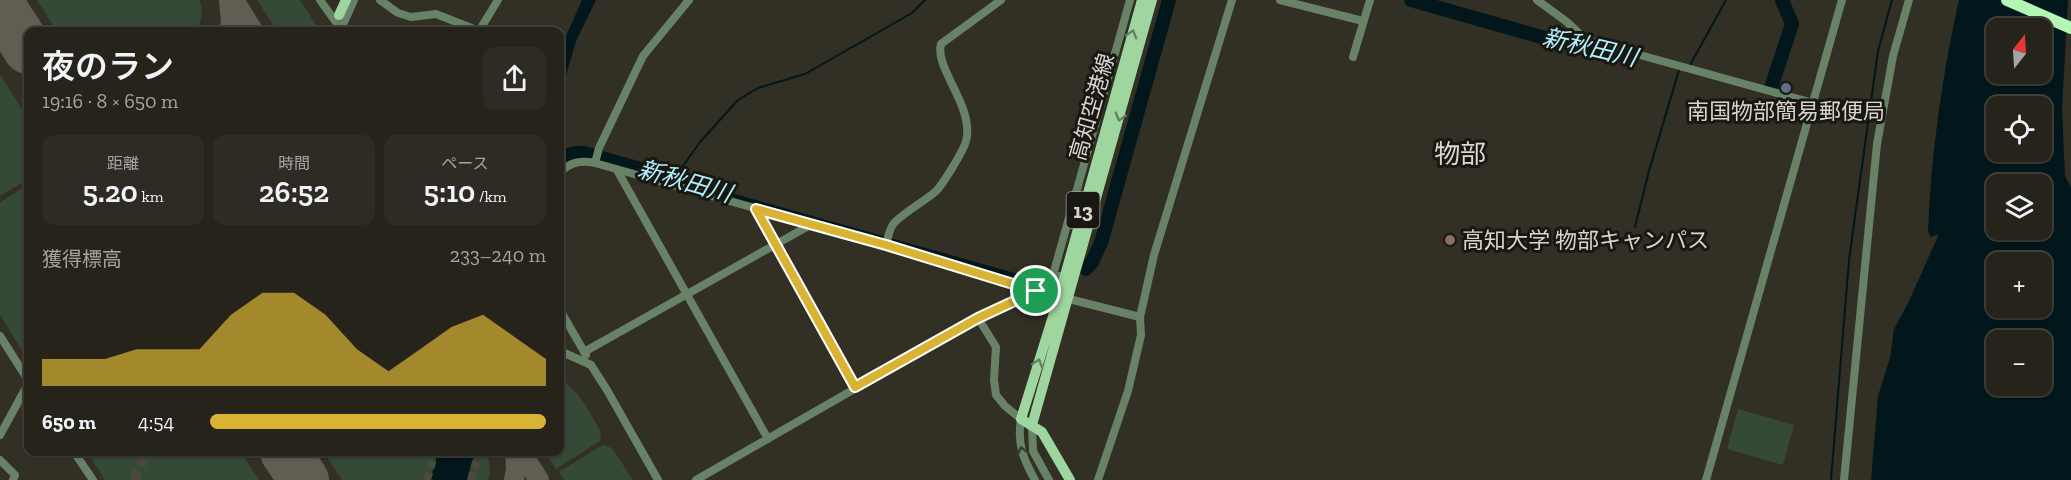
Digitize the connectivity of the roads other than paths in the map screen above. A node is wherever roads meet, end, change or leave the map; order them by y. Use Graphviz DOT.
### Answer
graph roads {
  1 [pos="320,0"];
  2 [pos="334,0"];
  3 [pos="346,0"];
  4 [pos="354,0"];
  5 [pos="380,0"];
  6 [pos="498,0"];
  7 [pos="689,0"];
  8 [pos="1001,0"];
  9 [pos="1131,0"];
  10 [pos="1142,0"];
  11 [pos="1152,0"];
  12 [pos="1232,0"];
  13 [pos="1280,0"];
  14 [pos="1370,0"];
  15 [pos="1537,0"];
  16 [pos="1842,0"];
  17 [pos="1909,0"];
  18 [pos="2007,0"];
  19 [pos="337,21"];
  20 [pos="1363,21"];
  21 [pos="469,27"];
  22 [pos="481,27"];
  23 [pos="2071,28"];
  24 [pos="1353,57"];
  25 [pos="1813,103"];
  26 [pos="595,163"];
  27 [pos="564,169"];
  28 [pos="617,170"];
  29 [pos="756,209"];
  30 [pos="812,224"];
  31 [pos="887,242"];
  32 [pos="775,245"];
  33 [pos="1065,277"];
  34 [pos="1036,291"];
  35 [pos="687,295"];
  36 [pos="1064,298"];
  37 [pos="564,317"];
  38 [pos="1140,317"];
  39 [pos="978,318"];
  40 [pos="0,336"];
  41 [pos="584,352"];
  42 [pos="564,353"];
  43 [pos="591,365"];
  44 [pos="24,375"];
  45 [pos="855,387"];
  46 [pos="24,390"];
  47 [pos="1021,419"];
  48 [pos="1032,425"];
  49 [pos="0,435"];
  50 [pos="768,439"];
  51 [pos="77,456"];
  52 [pos="0,460"];
  53 [pos="13,480"];
  54 [pos="93,480"];
  55 [pos="658,480"];
  56 [pos="696,480"];
  57 [pos="1035,480"];
  58 [pos="1049,480"];
  59 [pos="1070,480"];
  60 [pos="1098,480"];
  61 [pos="1706,480"];
  62 [pos="1844,480"];
  1 -- 19 [label="street"];
  2 -- 19 [label="street"];
  3 -- 19 [label="main road"];
  4 -- 19 [label="street"];
  5 -- 21 [label="street"];
  6 -- 22 [label="street"];
  7 -- 26 [label="street"];
  8 -- 31 [label="street"];
  9 -- 33 [label="street"];
  33 -- 10 [label="main road, 高知空港線 / 13, one-way"];
  11 -- 36 [label="main road, 高知空港線 / 13, one-way"];
  12 -- 38 [label="street"];
  13 -- 20 [label="street"];
  14 -- 20 [label="street"];
  15 -- 25 [label="street"];
  16 -- 25 [label="street"];
  17 -- 62 [label="street"];
  18 -- 23 [label="highway"];
  20 -- 24 [label="street"];
  25 -- 61 [label="street"];
  26 -- 27 [label="street"];
  26 -- 28 [label="street"];
  28 -- 29 [label="street"];
  28 -- 35 [label="street"];
  29 -- 30 [label="street"];
  29 -- 32 [label="street"];
  30 -- 31 [label="street"];
  30 -- 32 [label="street"];
  31 -- 34 [label="street"];
  32 -- 35 [label="street"];
  32 -- 45 [label="street"];
  33 -- 36 [label="main road, 高知空港線 / 13"];
  34 -- 36 [label="street"];
  34 -- 39 [label="street"];
  35 -- 41 [label="street"];
  35 -- 50 [label="street"];
  36 -- 38 [label="street"];
  47 -- 36 [label="main road, 高知空港線 / 13, one-way"];
  36 -- 48 [label="main road, 高知空港線 / 13"];
  37 -- 41 [label="street"];
  38 -- 60 [label="street"];
  39 -- 45 [label="street"];
  39 -- 47 [label="street"];
  40 -- 44 [label="street"];
  41 -- 43 [label="street"];
  42 -- 43 [label="street"];
  43 -- 55 [label="street"];
  45 -- 50 [label="street"];
  46 -- 49 [label="street"];
  47 -- 48 [label="main road"];
  57 -- 47 [label="street, one-way"];
  48 -- 58 [label="street"];
  48 -- 59 [label="main road"];
  50 -- 56 [label="street"];
  51 -- 54 [label="street"];
  52 -- 53 [label="street"];
}
